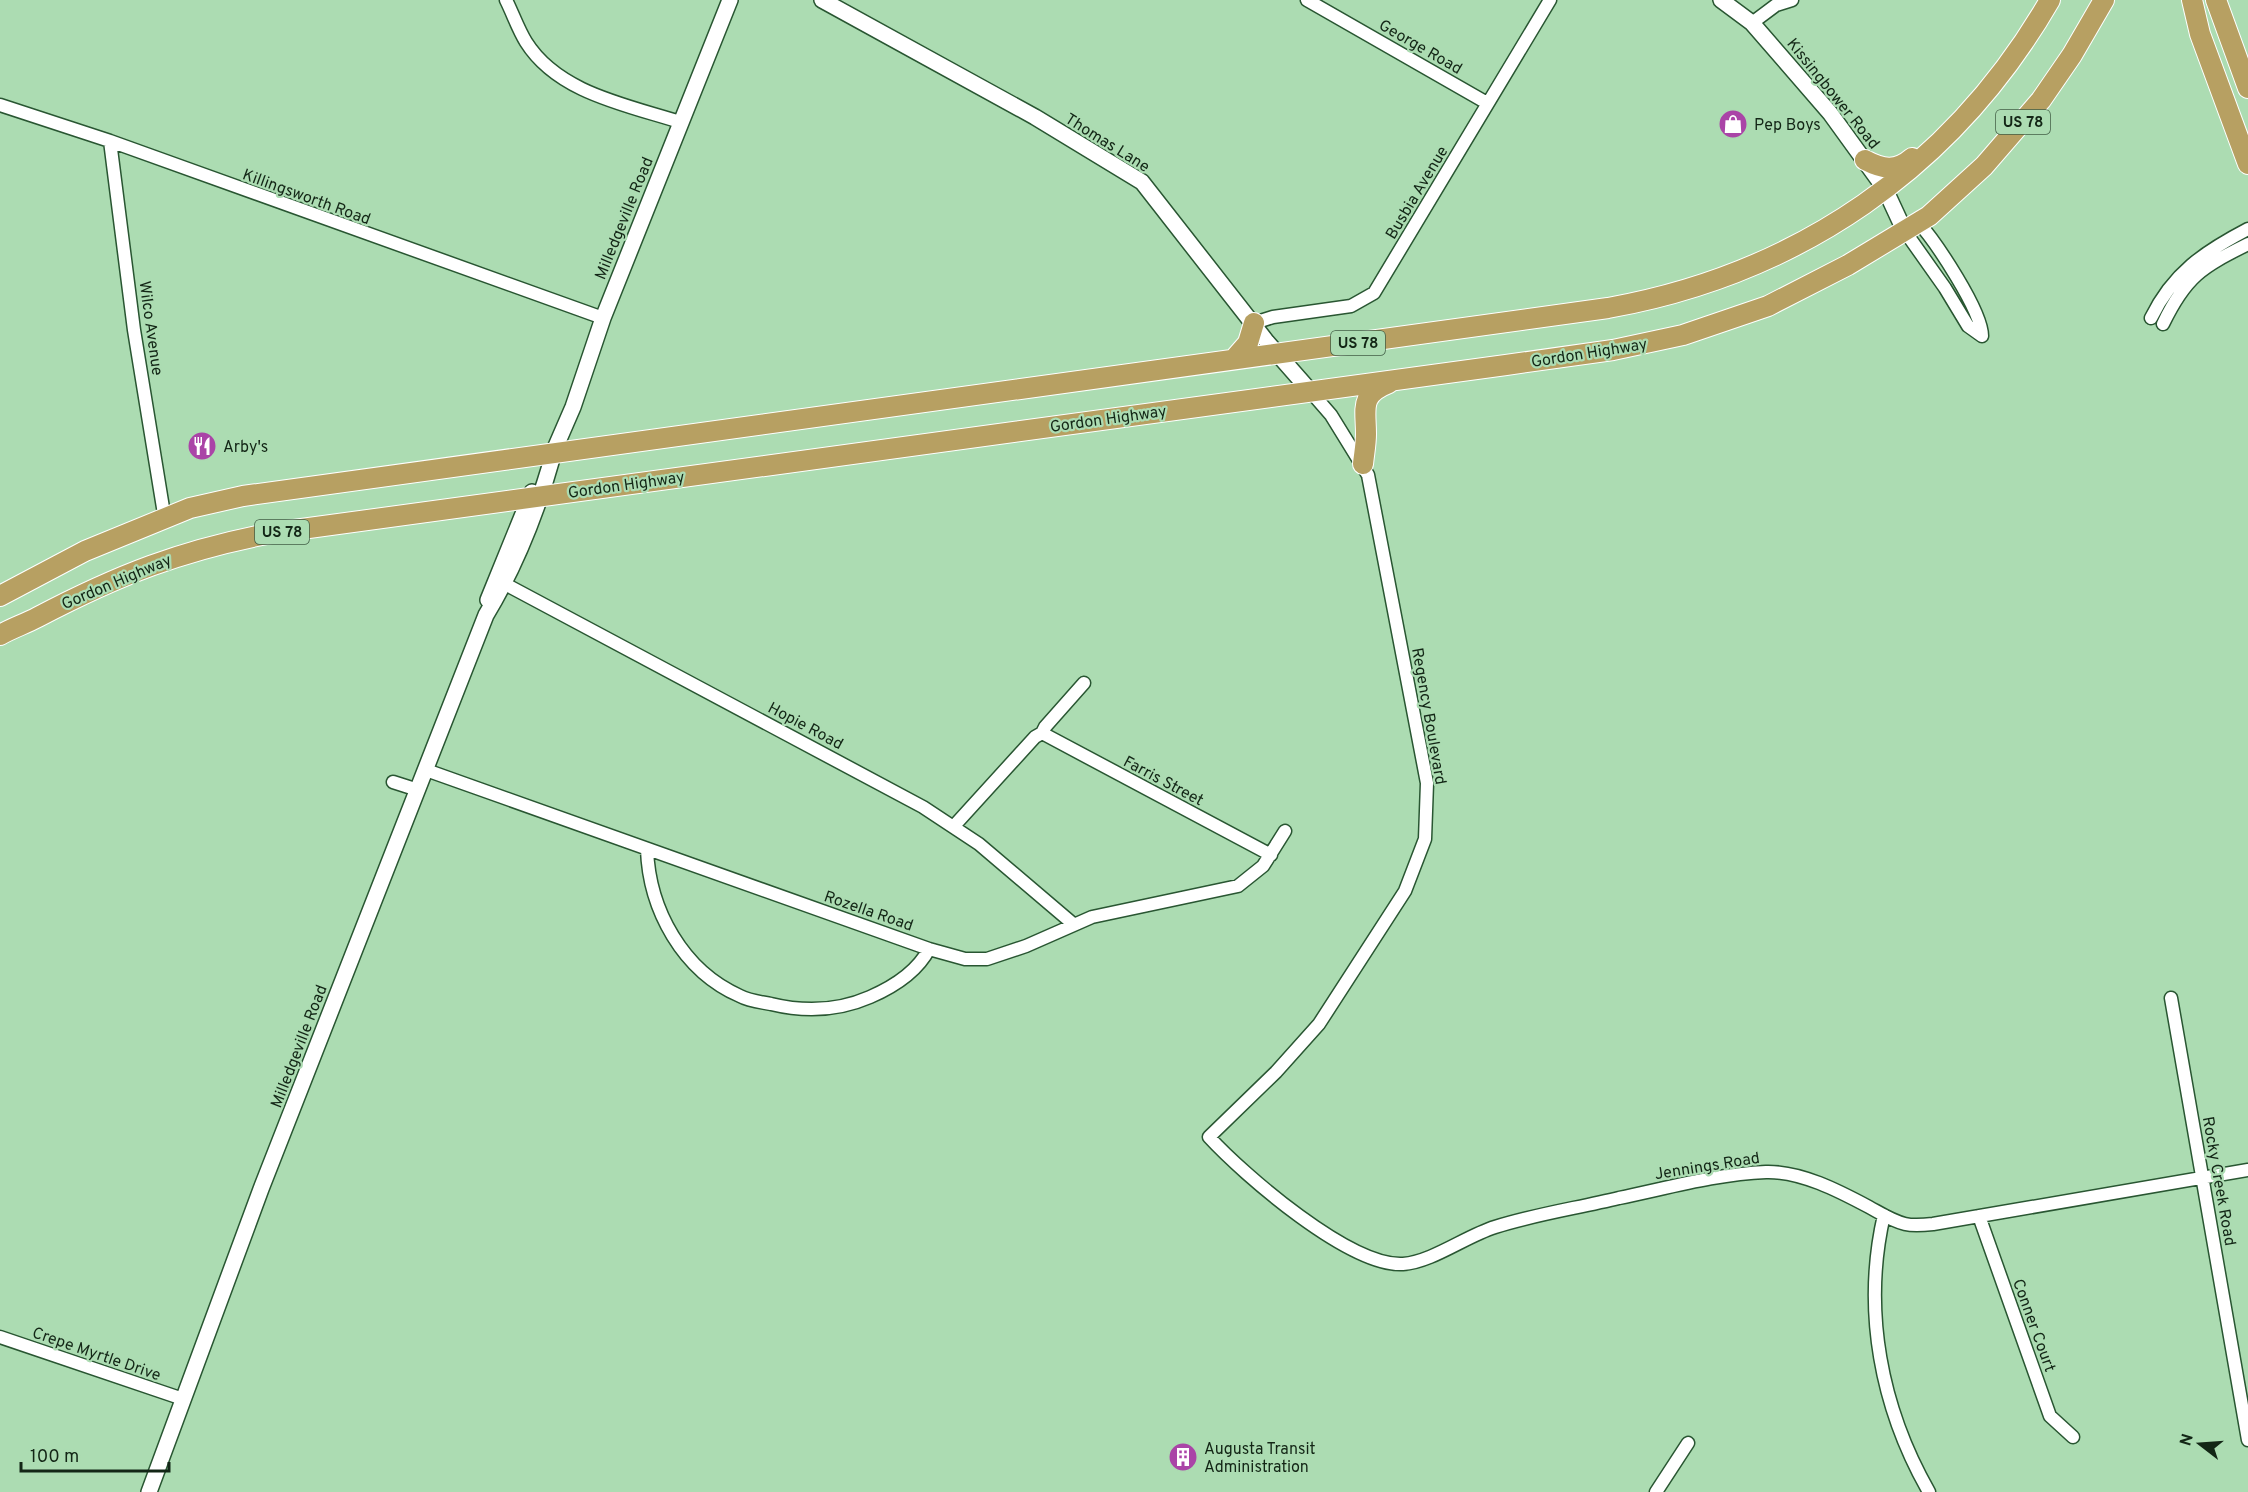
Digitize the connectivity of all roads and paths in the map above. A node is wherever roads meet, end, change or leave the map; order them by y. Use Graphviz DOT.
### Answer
graph roads {
  1 [pos="506,0"];
  2 [pos="730,0"];
  3 [pos="822,0"];
  4 [pos="1307,0"];
  5 [pos="1550,0"];
  6 [pos="1721,0"];
  7 [pos="1792,0"];
  8 [pos="2050,0"];
  9 [pos="2192,0"];
  10 [pos="2216,0"];
  11 [pos="2103,3"];
  12 [pos="2041,9"];
  13 [pos="1752,23"];
  14 [pos="2248,88"];
  15 [pos="1487,103"];
  16 [pos="0,105"];
  17 [pos="1976,105"];
  18 [pos="680,122"];
  19 [pos="110,141"];
  20 [pos="1865,160"];
  21 [pos="2248,164"];
  22 [pos="1885,189"];
  23 [pos="1911,226"];
  24 [pos="2248,229"];
  25 [pos="2248,244"];
  26 [pos="603,318"];
  27 [pos="2151,318"];
  28 [pos="1254,323"];
  29 [pos="2163,324"];
  30 [pos="1277,354"];
  31 [pos="1234,359"];
  32 [pos="1399,380"];
  33 [pos="1311,392"];
  34 [pos="555,452"];
  35 [pos="1363,464"];
  36 [pos="535,496"];
  37 [pos="165,520"];
  38 [pos="505,584"];
  39 [pos="0,596"];
  40 [pos="486,615"];
  41 [pos="0,635"];
  42 [pos="1084,683"];
  43 [pos="1042,733"];
  44 [pos="426,770"];
  45 [pos="393,782"];
  46 [pos="418,790"];
  47 [pos="954,826"];
  48 [pos="1285,831"];
  49 [pos="647,849"];
  50 [pos="1271,855"];
  51 [pos="1072,923"];
  52 [pos="929,949"];
  53 [pos="2171,998"];
  54 [pos="1209,1137"];
  55 [pos="2248,1170"];
  56 [pos="2202,1178"];
  57 [pos="1884,1215"];
  58 [pos="1979,1216"];
  59 [pos="0,1337"];
  60 [pos="183,1399"];
  61 [pos="2073,1437"];
  62 [pos="2248,1440"];
  63 [pos="1688,1443"];
  64 [pos="149,1492"];
  65 [pos="1656,1492"];
  66 [pos="1929,1492"];
  1 -- 18 [label="street"];
  2 -- 18 [label="street, Milledgeville Road"];
  3 -- 28 [label="street, Thomas Lane"];
  4 -- 15 [label="street, George Road"];
  5 -- 15 [label="street, Busbia Avenue"];
  6 -- 13 [label="street, Kissingbower Road"];
  7 -- 13 [label="street"];
  8 -- 12 [label="highway, US 78"];
  9 -- 21 [label="highway"];
  10 -- 14 [label="highway"];
  11 -- 23 [label="highway, Gordon Highway / US 78"];
  12 -- 17 [label="highway, US 78"];
  13 -- 20 [label="street, Kissingbower Road"];
  15 -- 28 [label="street, Busbia Avenue"];
  16 -- 19 [label="street, Killingsworth Road"];
  17 -- 20 [label="highway"];
  17 -- 22 [label="highway, US 78"];
  18 -- 26 [label="street, Milledgeville Road"];
  19 -- 26 [label="street, Killingsworth Road"];
  19 -- 37 [label="street, Wilco Avenue"];
  20 -- 22 [label="street, Kissingbower Road"];
  22 -- 23 [label="street, Kissingbower Road"];
  22 -- 30 [label="highway, US 78"];
  23 -- 23 [label="street, Kissingbower Road"];
  23 -- 32 [label="highway, Gordon Highway / US 78"];
  24 -- 27 [label="street"];
  25 -- 29 [label="street"];
  26 -- 34 [label="street, Milledgeville Road"];
  28 -- 30 [label="street, Thomas Lane"];
  28 -- 31 [label="highway"];
  30 -- 31 [label="highway, US 78"];
  30 -- 33 [label="street, Thomas Lane"];
  31 -- 34 [label="highway, US 78"];
  32 -- 33 [label="highway, Gordon Highway / US 78"];
  32 -- 35 [label="highway"];
  33 -- 35 [label="street, Regency Boulevard"];
  33 -- 36 [label="highway, Gordon Highway / US 78"];
  34 -- 36 [label="street, Milledgeville Road"];
  34 -- 37 [label="highway, US 78"];
  35 -- 54 [label="street, Regency Boulevard"];
  36 -- 38 [label="street, Milledgeville Road"];
  36 -- 40 [label="street, Milledgeville Road"];
  36 -- 41 [label="highway, Gordon Highway / US 78"];
  37 -- 39 [label="highway, US 78"];
  38 -- 40 [label="street, Milledgeville Road"];
  38 -- 47 [label="street, Hopie Road"];
  40 -- 44 [label="street, Milledgeville Road"];
  42 -- 43 [label="street"];
  43 -- 47 [label="street"];
  43 -- 50 [label="street, Farris Street"];
  44 -- 46 [label="street, Milledgeville Road"];
  44 -- 49 [label="street, Rozella Road"];
  45 -- 46 [label="street"];
  46 -- 60 [label="street, Milledgeville Road"];
  47 -- 51 [label="street, Hopie Road"];
  48 -- 50 [label="street, Rozella Road"];
  49 -- 52 [label="street, Rozella Road"];
  49 -- 52 [label="street"];
  50 -- 51 [label="street, Rozella Road"];
  51 -- 52 [label="street, Rozella Road"];
  53 -- 56 [label="street, Rocky Creek Road"];
  54 -- 57 [label="street, Jennings Road"];
  55 -- 56 [label="street, Jennings Road"];
  56 -- 58 [label="street, Jennings Road"];
  56 -- 62 [label="street, Rocky Creek Road"];
  57 -- 58 [label="street, Jennings Road"];
  57 -- 66 [label="street"];
  58 -- 61 [label="street, Conner Court"];
  59 -- 60 [label="street, Crepe Myrtle Drive"];
  60 -- 64 [label="street, Milledgeville Road"];
  63 -- 65 [label="street"];
}
